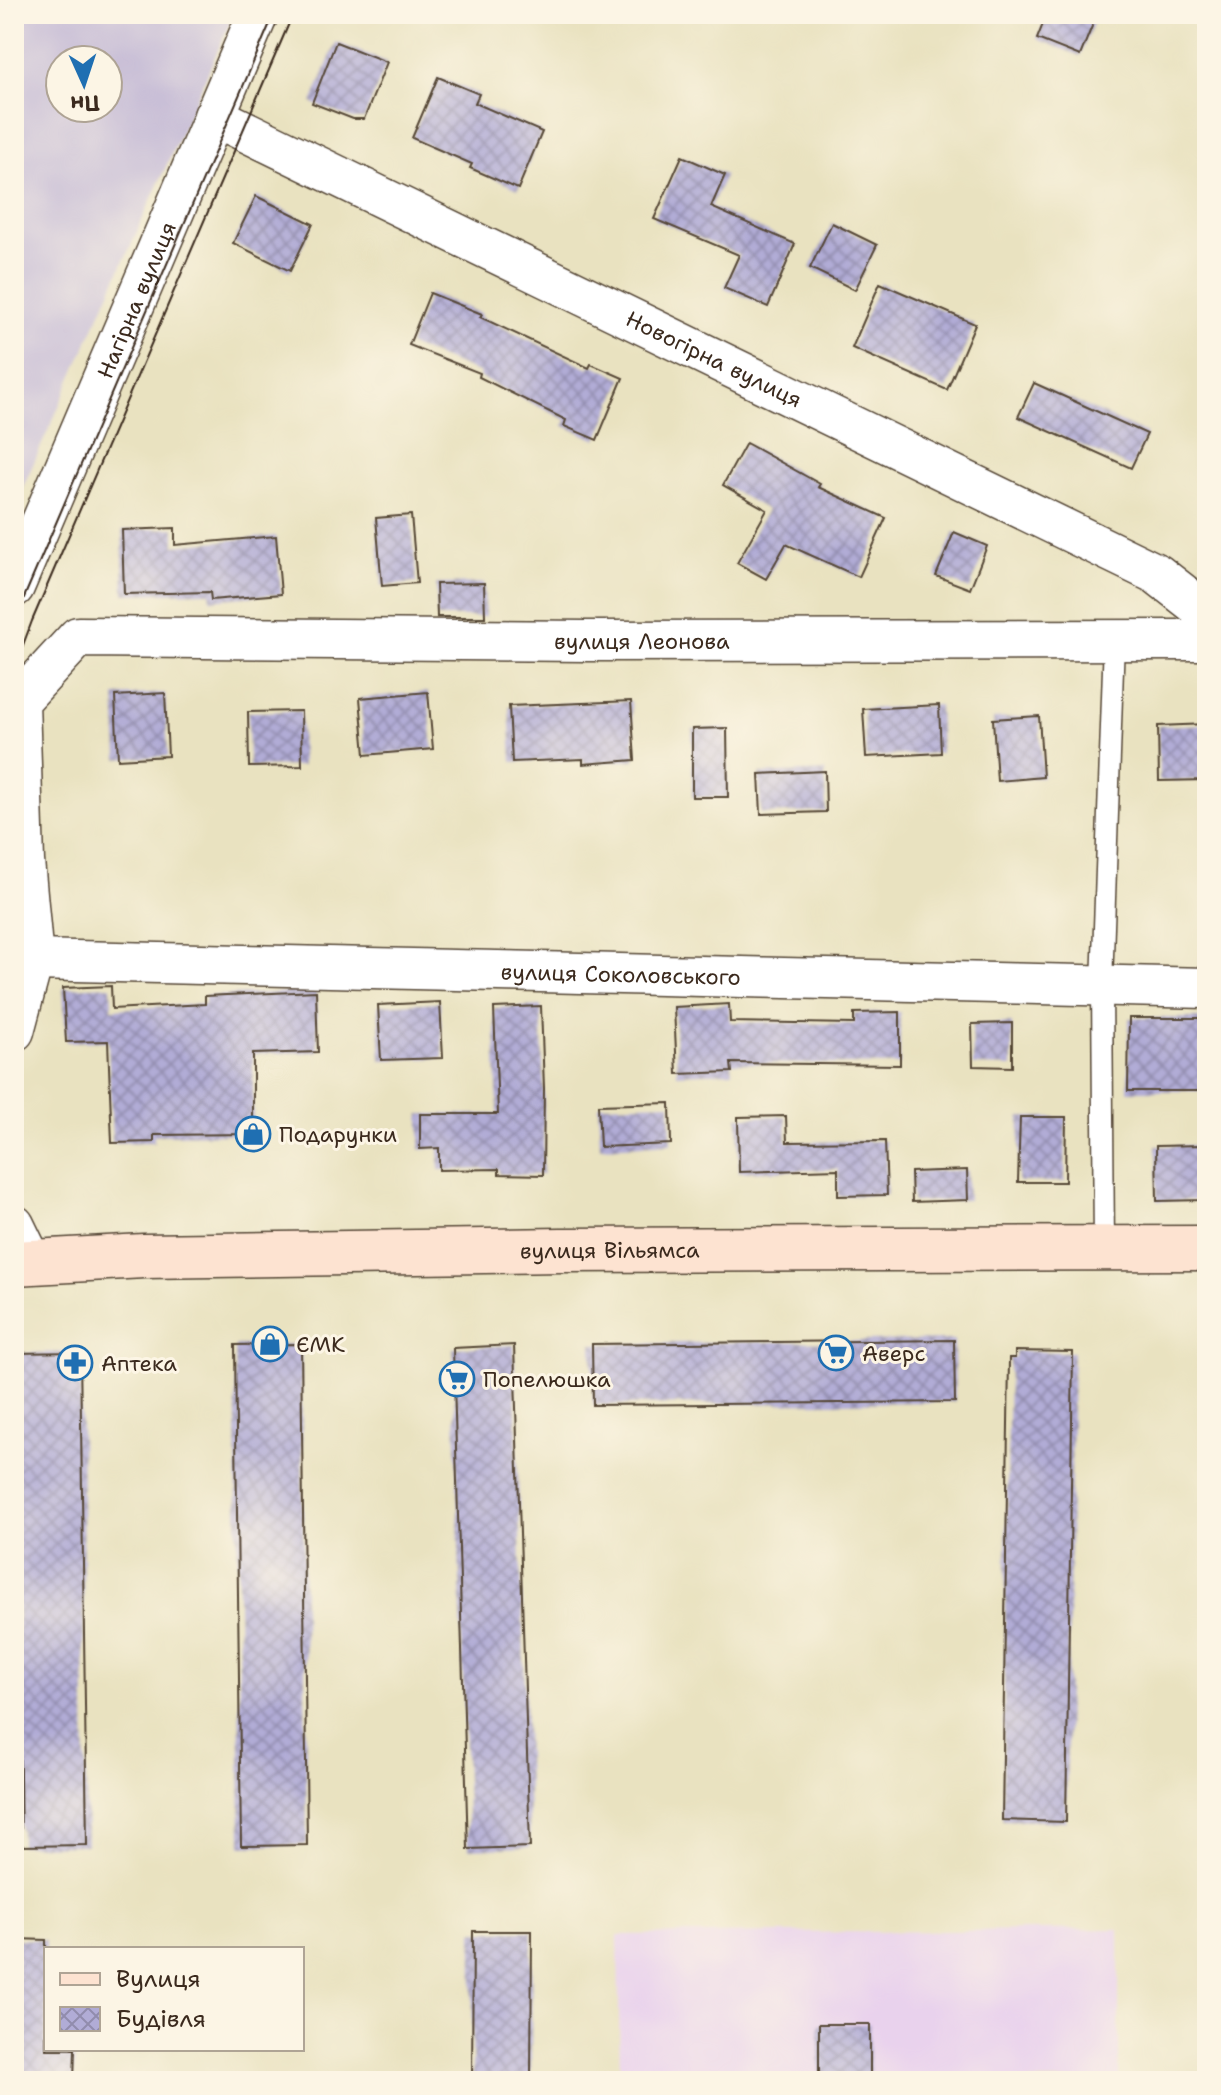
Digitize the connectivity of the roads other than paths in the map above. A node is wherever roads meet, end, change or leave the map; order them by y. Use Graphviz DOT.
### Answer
graph roads {
  1 [pos="258,14"];
  2 [pos="214,116"];
  3 [pos="14,587"];
  4 [pos="1207,613"];
  5 [pos="1114,640"];
  6 [pos="1207,640"];
  7 [pos="33,960"];
  8 [pos="1102,985"];
  9 [pos="1207,988"];
  10 [pos="14,1031"];
  11 [pos="1104,1248"];
  12 [pos="1207,1248"];
  13 [pos="20,1250"];
  1 -- 2 [label="street, Нагірна вулиця"];
  2 -- 3 [label="street, Нагірна вулиця"];
  2 -- 4 [label="street, Новогірна вулиця"];
  5 -- 6 [label="street, вулиця Леонова"];
  5 -- 7 [label="street, вулиця Леонова"];
  5 -- 8 [label="lane"];
  7 -- 8 [label="street, вулиця Соколовського"];
  7 -- 10 [label="street"];
  8 -- 9 [label="street, вулиця Соколовського"];
  8 -- 11 [label="lane"];
  11 -- 12 [label="street, вулиця Вільямса"];
  11 -- 13 [label="street, вулиця Вільямса"];
}
